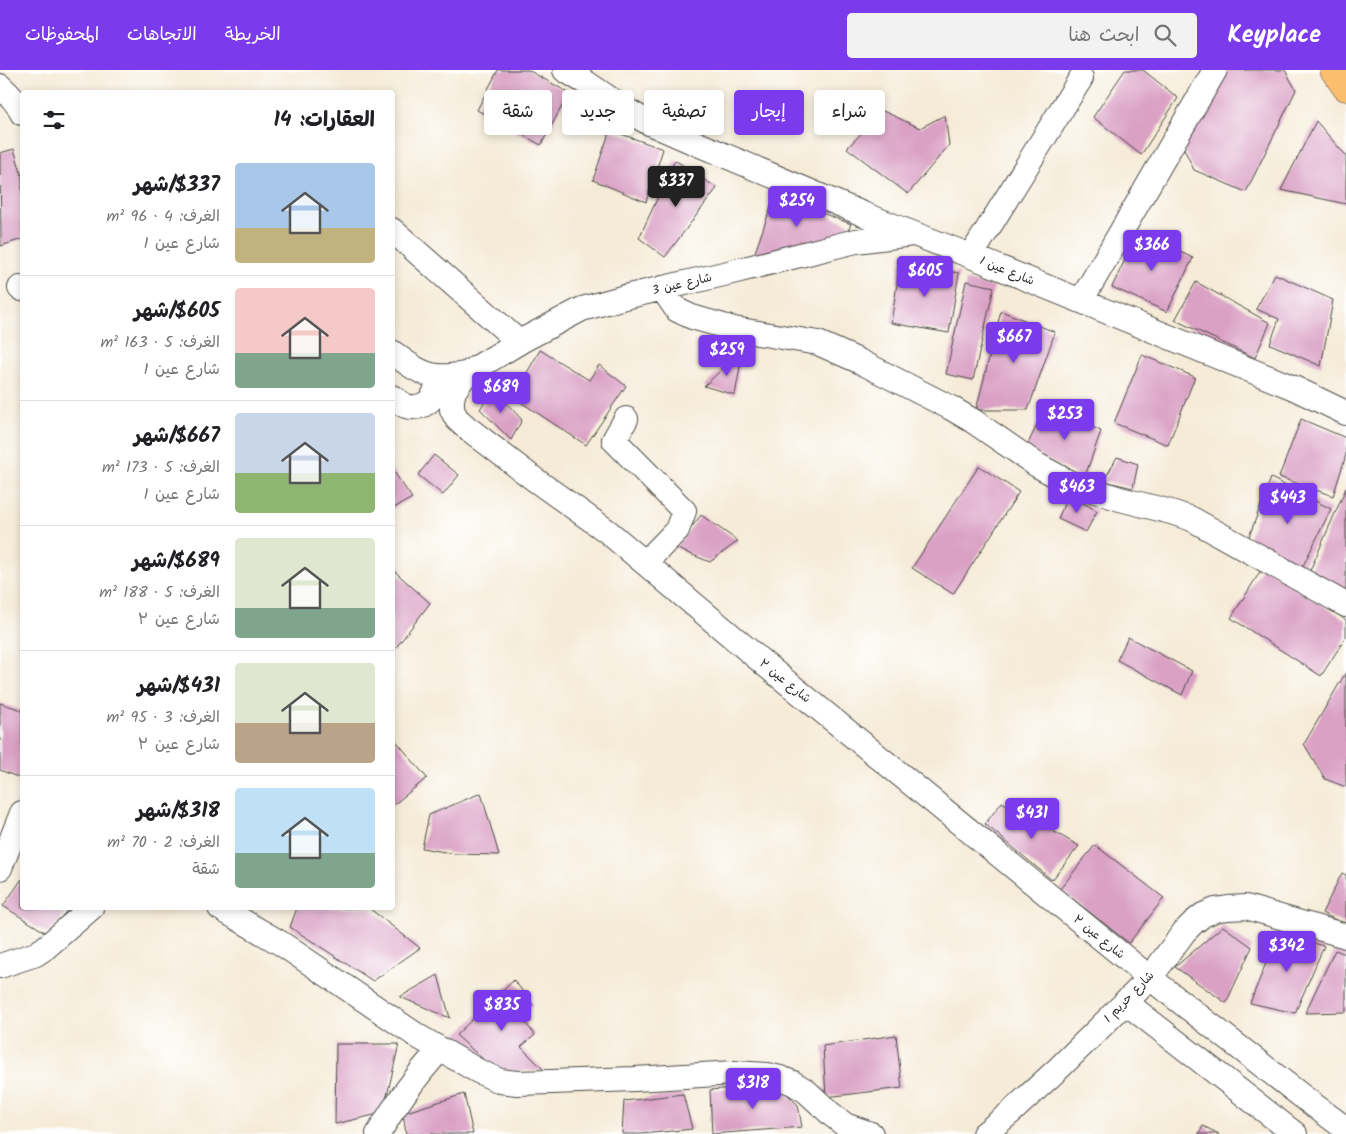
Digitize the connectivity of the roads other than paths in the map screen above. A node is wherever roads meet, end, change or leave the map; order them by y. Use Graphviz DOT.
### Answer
graph roads {
  1 [pos="565,70"];
  2 [pos="1216,70"];
  3 [pos="1334,70"];
  4 [pos="1081,78"];
  5 [pos="0,86"];
  6 [pos="1346,87"];
  7 [pos="20,110"];
  8 [pos="395,233"];
  9 [pos="912,234"];
  10 [pos="971,256"];
  11 [pos="662,288"];
  12 [pos="1081,301"];
  13 [pos="519,342"];
  14 [pos="395,354"];
  15 [pos="466,374"];
  16 [pos="437,376"];
  17 [pos="395,389"];
  18 [pos="395,399"];
  19 [pos="418,407"];
  20 [pos="1346,413"];
  21 [pos="626,419"];
  22 [pos="645,563"];
  23 [pos="1346,605"];
  24 [pos="20,818"];
  25 [pos="0,868"];
  26 [pos="89,910"];
  27 [pos="223,910"];
  28 [pos="1346,936"];
  29 [pos="0,966"];
  30 [pos="1150,978"];
  31 [pos="1125,1002"];
  32 [pos="440,1049"];
  33 [pos="1346,1129"];
  34 [pos="378,1134"];
  35 [pos="871,1134"];
  36 [pos="984,1134"];
  37 [pos="1295,1134"];
  1 -- 9 [label="street, شارع عين 1"];
  2 -- 12 [label="street"];
  3 -- 6 [label="main road"];
  4 -- 10 [label="street"];
  5 -- 7 [label="street"];
  8 -- 13 [label="street"];
  9 -- 10 [label="street, شارع عين 1"];
  9 -- 11 [label="street, شارع عين 3"];
  10 -- 12 [label="street, شارع عين 1"];
  11 -- 13 [label="street, شارع عين 3"];
  11 -- 23 [label="street"];
  12 -- 20 [label="street, شارع عين 1"];
  13 -- 15 [label="street, شارع عين 3"];
  14 -- 16 [label="street"];
  15 -- 16 [label="street"];
  15 -- 22 [label="street, شارع عين ٣"];
  16 -- 19 [label="street"];
  17 -- 19 [label="street"];
  18 -- 19 [label="street"];
  21 -- 22 [label="street"];
  22 -- 30 [label="street, شارع عين ٣"];
  24 -- 25 [label="street"];
  26 -- 29 [label="street"];
  27 -- 32 [label="street"];
  28 -- 30 [label="street, شارع حريم 1"];
  30 -- 31 [label="street, شارع حريم 1"];
  30 -- 33 [label="street, شارع عين ٣"];
  31 -- 36 [label="street, شارع حريم 1"];
  31 -- 37 [label="street"];
  32 -- 34 [label="street"];
  32 -- 35 [label="street"];
}
